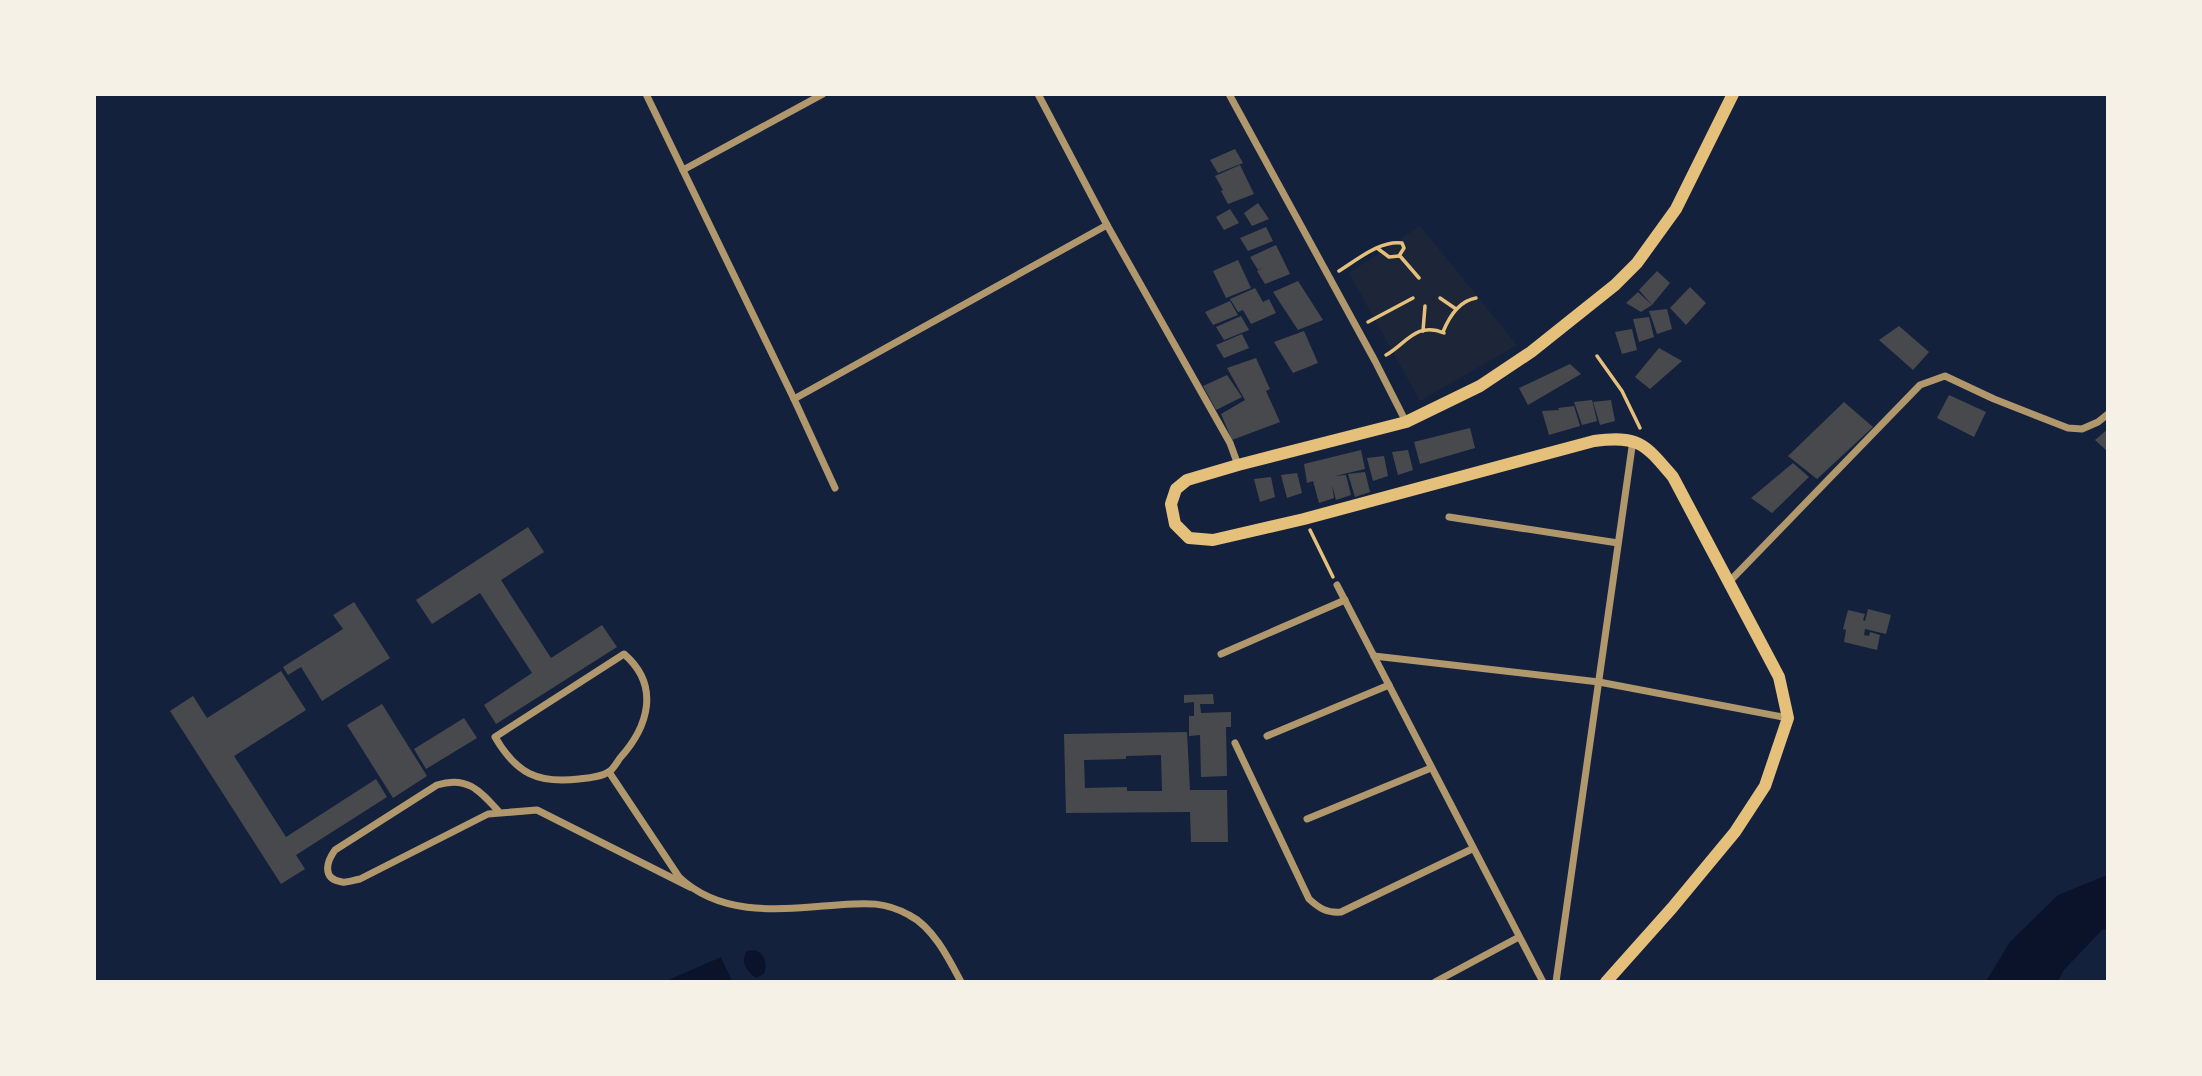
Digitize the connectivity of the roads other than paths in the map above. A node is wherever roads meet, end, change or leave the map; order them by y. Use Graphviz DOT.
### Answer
graph roads {
  1 [pos="646,94"];
  2 [pos="823,94"];
  3 [pos="1038,94"];
  4 [pos="1229,94"];
  5 [pos="1733,94"];
  6 [pos="683,170"];
  7 [pos="1107,225"];
  8 [pos="794,399"];
  9 [pos="2108,414"];
  10 [pos="1406,422"];
  11 [pos="1633,440"];
  12 [pos="1238,465"];
  13 [pos="835,488"];
  14 [pos="1449,517"];
  15 [pos="1618,543"];
  16 [pos="1729,583"];
  17 [pos="1337,585"];
  18 [pos="1345,600"];
  19 [pos="1221,654"];
  20 [pos="1374,656"];
  21 [pos="1599,682"];
  22 [pos="1389,685"];
  23 [pos="1788,718"];
  24 [pos="1267,736"];
  25 [pos="1236,743"];
  26 [pos="1431,768"];
  27 [pos="609,772"];
  28 [pos="500,813"];
  29 [pos="1307,819"];
  30 [pos="1472,849"];
  31 [pos="690,887"];
  32 [pos="1519,937"];
  33 [pos="961,982"];
  34 [pos="1436,982"];
  35 [pos="1543,982"];
  36 [pos="1556,982"];
  37 [pos="1606,982"];
  1 -- 6 [label="street"];
  2 -- 6 [label="street"];
  3 -- 7 [label="street"];
  4 -- 10 [label="street"];
  5 -- 10 [label="main road"];
  6 -- 8 [label="street"];
  7 -- 8 [label="street"];
  7 -- 12 [label="street"];
  8 -- 13 [label="street"];
  9 -- 16 [label="street"];
  10 -- 12 [label="main road"];
  11 -- 12 [label="main road"];
  11 -- 15 [label="street"];
  11 -- 16 [label="main road"];
  14 -- 15 [label="street"];
  15 -- 21 [label="street"];
  16 -- 23 [label="main road"];
  17 -- 18 [label="street"];
  18 -- 19 [label="street"];
  18 -- 20 [label="street"];
  20 -- 21 [label="street"];
  20 -- 22 [label="street"];
  21 -- 23 [label="street"];
  21 -- 36 [label="street"];
  22 -- 24 [label="street"];
  22 -- 26 [label="street"];
  23 -- 37 [label="main road"];
  25 -- 30 [label="street"];
  26 -- 29 [label="street"];
  26 -- 30 [label="street"];
  27 -- 27 [label="street"];
  27 -- 31 [label="street"];
  28 -- 28 [label="street"];
  28 -- 31 [label="street"];
  30 -- 32 [label="street"];
  31 -- 33 [label="street"];
  32 -- 34 [label="street"];
  32 -- 35 [label="street"];
}
